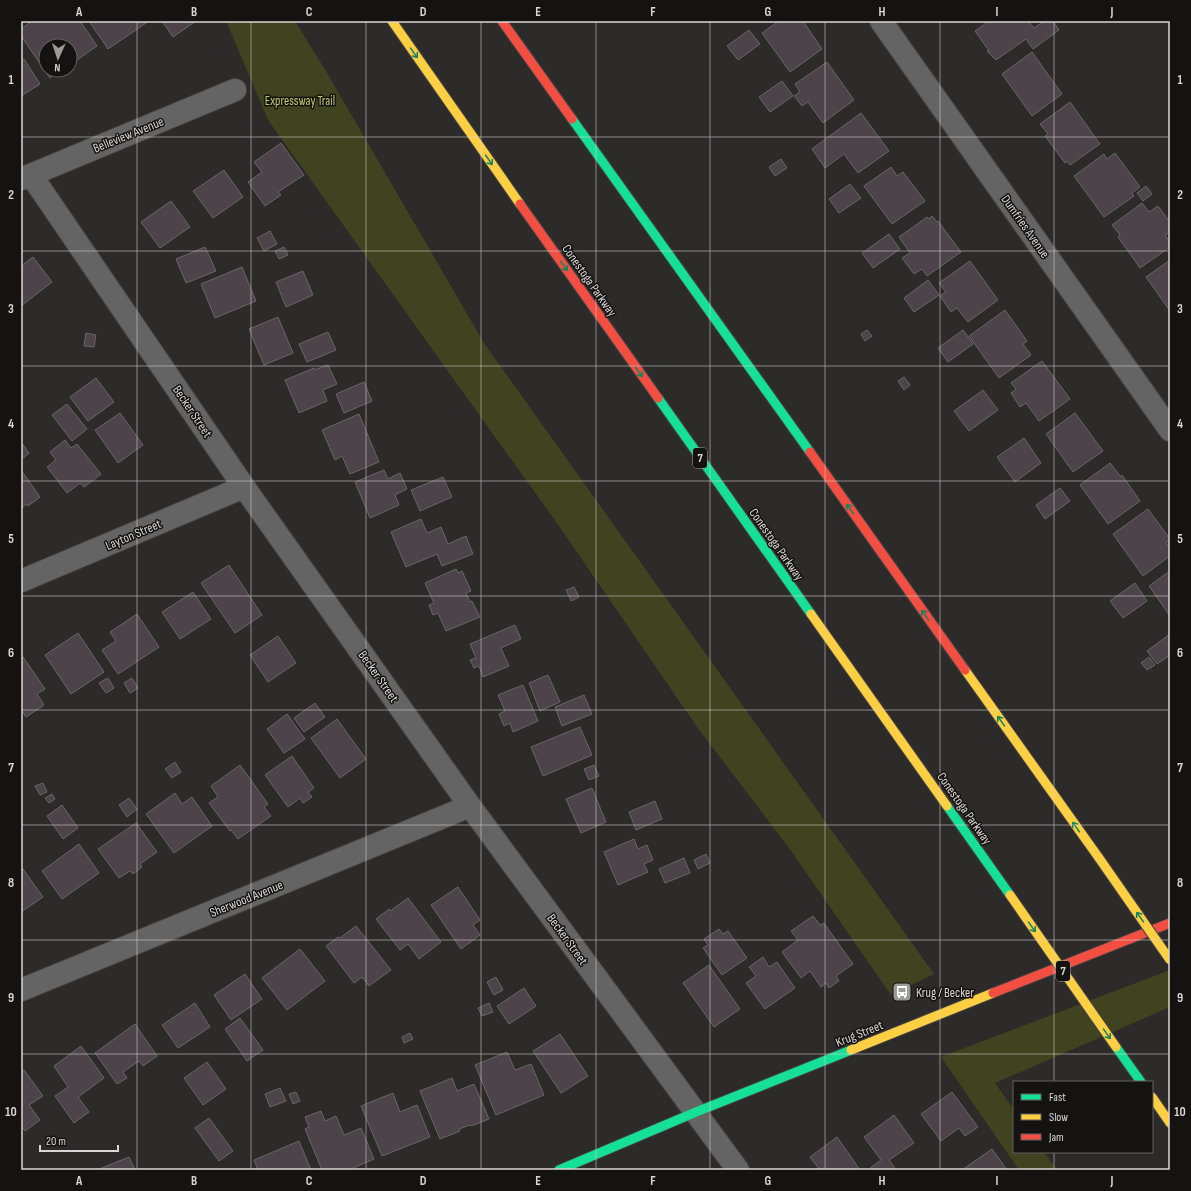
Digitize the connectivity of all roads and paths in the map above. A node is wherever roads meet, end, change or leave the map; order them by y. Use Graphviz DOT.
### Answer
graph roads {
  1 [pos="392,21"];
  2 [pos="502,21"];
  3 [pos="881,21"];
  4 [pos="235,90"];
  5 [pos="26,177"];
  6 [pos="1170,430"];
  7 [pos="244,487"];
  8 [pos="21,581"];
  9 [pos="470,806"];
  10 [pos="1170,923"];
  11 [pos="1170,960"];
  12 [pos="21,990"];
  13 [pos="1140,1081"];
  14 [pos="1153,1099"];
  15 [pos="696,1112"];
  16 [pos="1170,1123"];
  17 [pos="558,1170"];
  18 [pos="738,1170"];
  1 -- 13 [label="main road, Conestoga Parkway / 7, one-way, bridge"];
  11 -- 2 [label="main road, one-way, bridge"];
  3 -- 6 [label="street, Dumfries Avenue"];
  4 -- 5 [label="street, Belleview Avenue"];
  5 -- 7 [label="street, Becker Street"];
  7 -- 8 [label="street, Layton Street"];
  7 -- 9 [label="street, Becker Street"];
  9 -- 12 [label="street, Sherwood Avenue"];
  9 -- 15 [label="street, Becker Street"];
  10 -- 15 [label="main road, Krug Street"];
  14 -- 16 [label="main road"];
  15 -- 17 [label="main road, Krug Street"];
  15 -- 18 [label="street, Becker Street"];
}
